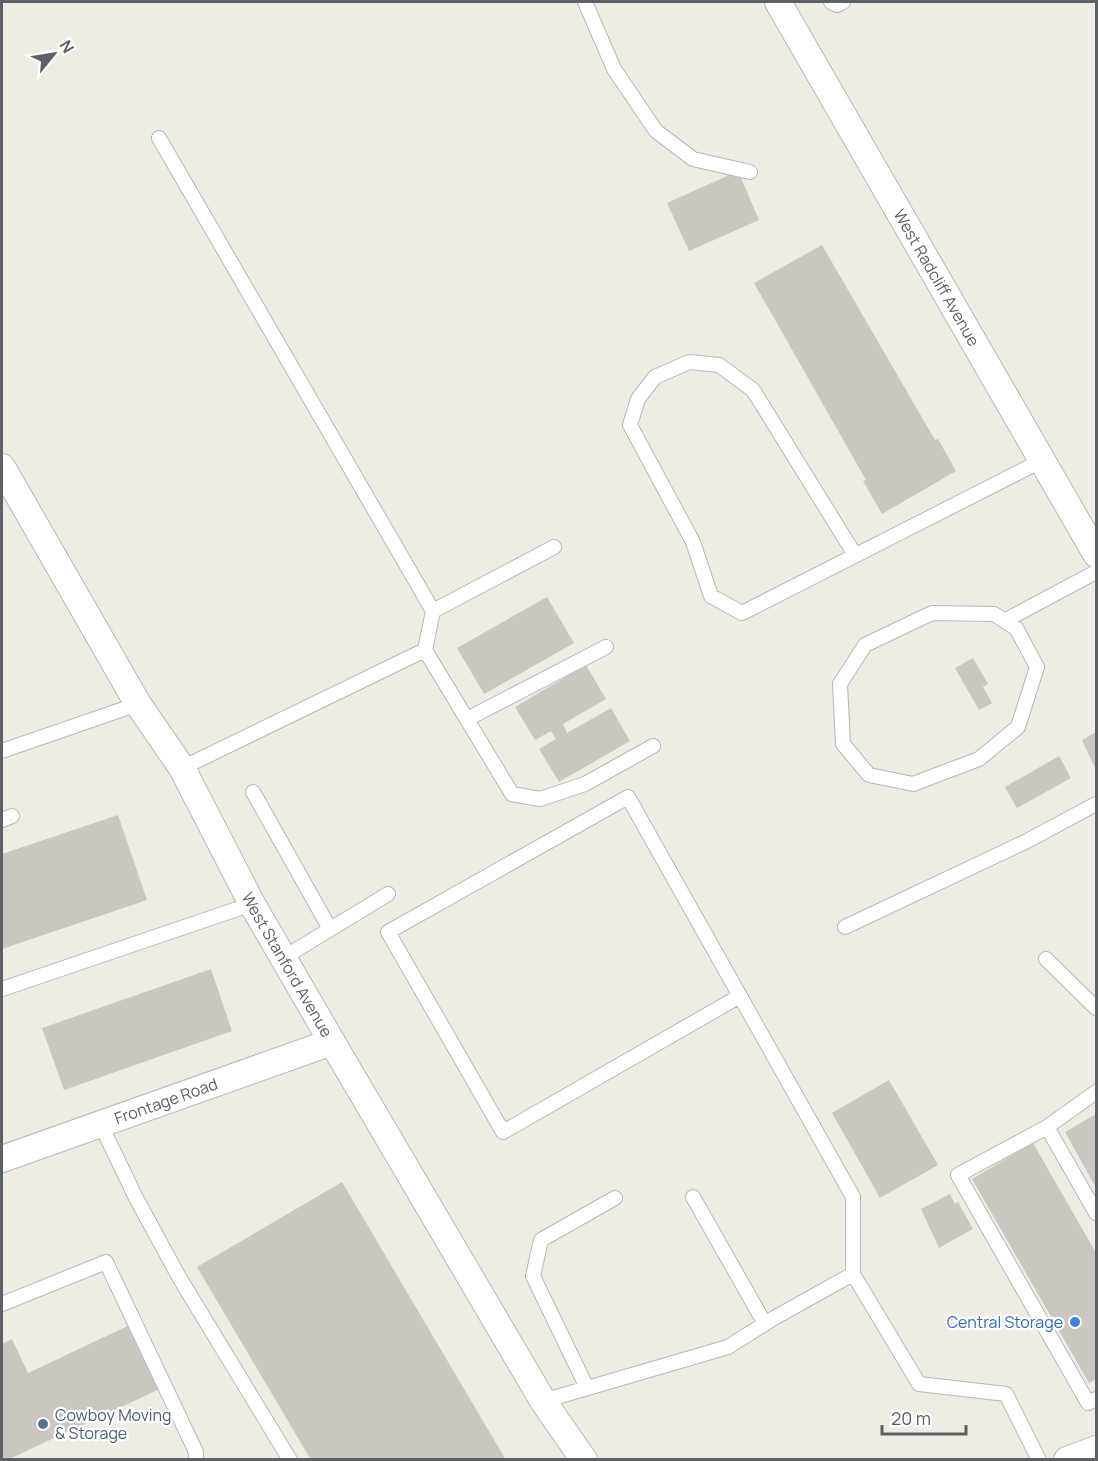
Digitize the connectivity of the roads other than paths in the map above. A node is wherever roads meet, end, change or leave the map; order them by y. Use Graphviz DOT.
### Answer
graph roads {
  1 [pos="585,2"];
  2 [pos="778,2"];
  3 [pos="831,2"];
  4 [pos="843,2"];
  5 [pos="159,138"];
  6 [pos="750,172"];
  7 [pos="1042,460"];
  8 [pos="5,480"];
  9 [pos="554,548"];
  10 [pos="1096,554"];
  11 [pos="855,555"];
  12 [pos="1096,572"];
  13 [pos="433,611"];
  14 [pos="1006,620"];
  15 [pos="606,647"];
  16 [pos="425,650"];
  17 [pos="138,704"];
  18 [pos="467,719"];
  19 [pos="653,746"];
  20 [pos="2,751"];
  21 [pos="182,768"];
  22 [pos="253,792"];
  23 [pos="1096,804"];
  24 [pos="388,894"];
  25 [pos="252,904"];
  26 [pos="845,927"];
  27 [pos="330,929"];
  28 [pos="283,958"];
  29 [pos="1046,959"];
  30 [pos="2,990"];
  31 [pos="740,996"];
  32 [pos="1096,1008"];
  33 [pos="332,1042"];
  34 [pos="1096,1092"];
  35 [pos="100,1123"];
  36 [pos="1047,1126"];
  37 [pos="2,1159"];
  38 [pos="693,1197"];
  39 [pos="615,1198"];
  40 [pos="1096,1213"];
  41 [pos="853,1274"];
  42 [pos="2,1304"];
  43 [pos="765,1324"];
  44 [pos="587,1388"];
  45 [pos="1096,1399"];
  46 [pos="543,1401"];
  47 [pos="1096,1449"];
  48 [pos="196,1460"];
  49 [pos="290,1460"];
  50 [pos="584,1460"];
  51 [pos="1039,1460"];
  52 [pos="1067,1460"];
  1 -- 6 [label="lane"];
  2 -- 7 [label="street, West Radcliff Avenue"];
  3 -- 4 [label="lane"];
  5 -- 13 [label="lane"];
  7 -- 10 [label="street, West Radcliff Avenue"];
  7 -- 11 [label="lane"];
  8 -- 17 [label="street, West Stanford Avenue"];
  9 -- 13 [label="lane"];
  11 -- 11 [label="lane"];
  12 -- 14 [label="lane"];
  13 -- 16 [label="lane"];
  14 -- 14 [label="lane"];
  15 -- 18 [label="lane"];
  16 -- 18 [label="lane"];
  16 -- 21 [label="lane"];
  17 -- 20 [label="lane"];
  17 -- 21 [label="street, West Stanford Avenue"];
  18 -- 19 [label="lane"];
  21 -- 25 [label="street, West Stanford Avenue"];
  22 -- 27 [label="lane"];
  23 -- 26 [label="lane"];
  24 -- 27 [label="lane"];
  25 -- 28 [label="street, West Stanford Avenue"];
  25 -- 30 [label="lane"];
  27 -- 28 [label="lane"];
  28 -- 33 [label="street, West Stanford Avenue"];
  29 -- 32 [label="lane"];
  31 -- 31 [label="lane"];
  31 -- 41 [label="lane"];
  33 -- 35 [label="street, Frontage Road"];
  33 -- 46 [label="street, West Stanford Avenue"];
  34 -- 36 [label="lane"];
  35 -- 37 [label="street, Frontage Road"];
  35 -- 49 [label="lane"];
  36 -- 40 [label="lane"];
  36 -- 45 [label="lane"];
  38 -- 43 [label="lane"];
  39 -- 44 [label="lane"];
  41 -- 43 [label="lane"];
  41 -- 51 [label="lane"];
  42 -- 48 [label="lane"];
  43 -- 44 [label="lane"];
  44 -- 46 [label="lane"];
  46 -- 50 [label="street, West Stanford Avenue"];
  47 -- 52 [label="street"];
}
